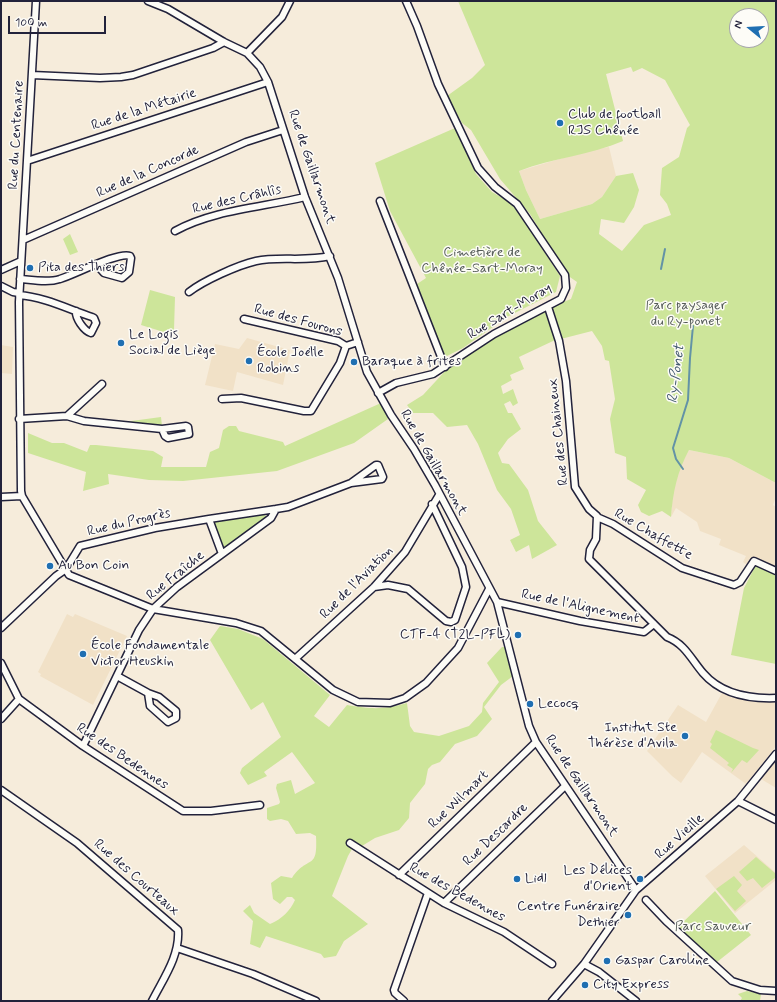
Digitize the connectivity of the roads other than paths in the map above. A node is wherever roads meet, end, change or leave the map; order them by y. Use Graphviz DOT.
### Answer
graph roads {
  1 [pos="36,1"];
  2 [pos="148,1"];
  3 [pos="406,1"];
  4 [pos="287,2"];
  5 [pos="224,42"];
  6 [pos="248,53"];
  7 [pos="32,75"];
  8 [pos="268,82"];
  9 [pos="283,130"];
  10 [pos="27,161"];
  11 [pos="305,197"];
  12 [pos="380,201"];
  13 [pos="175,231"];
  14 [pos="23,240"];
  15 [pos="330,256"];
  16 [pos="21,261"];
  17 [pos="96,264"];
  18 [pos="1,270"];
  19 [pos="20,279"];
  20 [pos="1,286"];
  21 [pos="189,292"];
  22 [pos="19,294"];
  23 [pos="549,309"];
  24 [pos="76,311"];
  25 [pos="244,319"];
  26 [pos="358,342"];
  27 [pos="346,346"];
  28 [pos="445,367"];
  29 [pos="102,384"];
  30 [pos="378,393"];
  31 [pos="222,399"];
  32 [pos="67,416"];
  33 [pos="19,419"];
  34 [pos="162,429"];
  35 [pos="351,483"];
  36 [pos="439,495"];
  37 [pos="22,496"];
  38 [pos="1,497"];
  39 [pos="432,504"];
  40 [pos="276,509"];
  41 [pos="597,517"];
  42 [pos="209,519"];
  43 [pos="222,554"];
  44 [pos="66,569"];
  45 [pos="776,571"];
  46 [pos="374,587"];
  47 [pos="489,589"];
  48 [pos="497,602"];
  49 [pos="153,609"];
  50 [pos="654,624"];
  51 [pos="1,628"];
  52 [pos="295,659"];
  53 [pos="1,663"];
  54 [pos="117,676"];
  55 [pos="148,692"];
  56 [pos="776,698"];
  57 [pos="18,699"];
  58 [pos="1,719"];
  59 [pos="536,742"];
  60 [pos="82,746"];
  61 [pos="776,754"];
  62 [pos="565,786"];
  63 [pos="1,790"];
  64 [pos="738,801"];
  65 [pos="260,805"];
  66 [pos="776,820"];
  67 [pos="350,843"];
  68 [pos="399,875"];
  69 [pos="636,890"];
  70 [pos="428,893"];
  71 [pos="646,900"];
  72 [pos="444,903"];
  73 [pos="177,948"];
  74 [pos="552,964"];
  75 [pos="584,964"];
  76 [pos="776,991"];
  77 [pos="152,1001"];
  78 [pos="316,1001"];
  79 [pos="404,1001"];
  80 [pos="552,1001"];
  81 [pos="636,1001"];
  1 -- 7 [label="street, Rue du Centenaire"];
  2 -- 5 [label="street, Rue de Gaillarmont"];
  3 -- 23 [label="street, Rue Sart-Moray"];
  4 -- 6 [label="street"];
  5 -- 6 [label="street, Rue de Gaillarmont"];
  5 -- 7 [label="street"];
  6 -- 8 [label="street, Rue de Gaillarmont"];
  7 -- 10 [label="street, Rue du Centenaire"];
  8 -- 9 [label="street, Rue de Gaillarmont"];
  8 -- 10 [label="street, Rue de la Métairie"];
  9 -- 11 [label="street, Rue de Gaillarmont"];
  9 -- 14 [label="street, Rue de la Concorde"];
  10 -- 14 [label="street, Rue du Centenaire"];
  11 -- 13 [label="street, Rue des Crâhlîs"];
  11 -- 15 [label="street, Rue de Gaillarmont"];
  12 -- 28 [label="street"];
  14 -- 16 [label="street, Rue du Centenaire"];
  15 -- 21 [label="street"];
  15 -- 26 [label="street, Rue de Gaillarmont"];
  16 -- 18 [label="street"];
  16 -- 19 [label="street, Rue du Centenaire"];
  17 -- 17 [label="street"];
  17 -- 19 [label="street"];
  19 -- 22 [label="street, Rue du Centenaire"];
  20 -- 22 [label="street"];
  22 -- 24 [label="street"];
  22 -- 33 [label="street, Rue du Centenaire"];
  23 -- 28 [label="street, Rue Sart-Moray"];
  23 -- 41 [label="street, Rue des Chaineux"];
  25 -- 27 [label="street, Rue des Fourons"];
  26 -- 27 [label="street"];
  26 -- 30 [label="street, Rue de Gaillarmont"];
  27 -- 31 [label="street"];
  28 -- 30 [label="street, Rue Sart-Moray"];
  29 -- 32 [label="street"];
  30 -- 36 [label="street, Rue de Gaillarmont"];
  32 -- 33 [label="street"];
  32 -- 34 [label="street"];
  33 -- 37 [label="street, Rue du Centenaire"];
  35 -- 35 [label="street"];
  35 -- 40 [label="street, Rue du Progrès"];
  36 -- 39 [label="street, Rue de l'Aviation"];
  36 -- 47 [label="street, Rue de Gaillarmont"];
  37 -- 38 [label="street"];
  37 -- 44 [label="street, Rue du Centenaire"];
  39 -- 46 [label="street, Rue de l'Aviation"];
  39 -- 46 [label="street"];
  40 -- 42 [label="street, Rue du Progrès"];
  40 -- 43 [label="street, Rue Fraîche"];
  41 -- 45 [label="street, Rue Chaffette"];
  41 -- 50 [label="street"];
  42 -- 43 [label="street"];
  42 -- 44 [label="street, Rue du Progrès"];
  43 -- 49 [label="street, Rue Fraîche"];
  44 -- 49 [label="street"];
  44 -- 51 [label="street"];
  46 -- 52 [label="street, Rue de l'Aviation"];
  47 -- 48 [label="street, Rue de Gaillarmont"];
  47 -- 52 [label="street"];
  48 -- 50 [label="street, Rue de l'Alignement"];
  48 -- 59 [label="street, Rue de Gaillarmont"];
  49 -- 52 [label="street"];
  49 -- 54 [label="street, Rue Fraîche"];
  50 -- 56 [label="street"];
  53 -- 57 [label="street, Rue des Bedennes"];
  54 -- 55 [label="street"];
  54 -- 60 [label="street, Rue Fraîche"];
  55 -- 55 [label="street"];
  57 -- 58 [label="street"];
  57 -- 60 [label="street, Rue des Bedennes"];
  59 -- 62 [label="street, Rue de Gaillarmont"];
  59 -- 68 [label="street, Rue Wilmart"];
  60 -- 65 [label="street, Rue des Bedennes"];
  61 -- 64 [label="street, Rue Vieille"];
  62 -- 69 [label="street, Rue de Gaillarmont"];
  62 -- 72 [label="street, Rue Descardre"];
  63 -- 73 [label="street, Rue des Courteaux"];
  64 -- 66 [label="street"];
  64 -- 69 [label="street, Rue Vieille"];
  67 -- 68 [label="street, Rue des Bedennes"];
  68 -- 70 [label="street, Rue des Bedennes"];
  69 -- 75 [label="street"];
  70 -- 72 [label="street, Rue des Bedennes"];
  70 -- 79 [label="street"];
  71 -- 76 [label="street"];
  72 -- 74 [label="street, Rue des Bedennes"];
  73 -- 77 [label="street"];
  73 -- 78 [label="street"];
  75 -- 80 [label="street"];
  75 -- 81 [label="street"];
}
